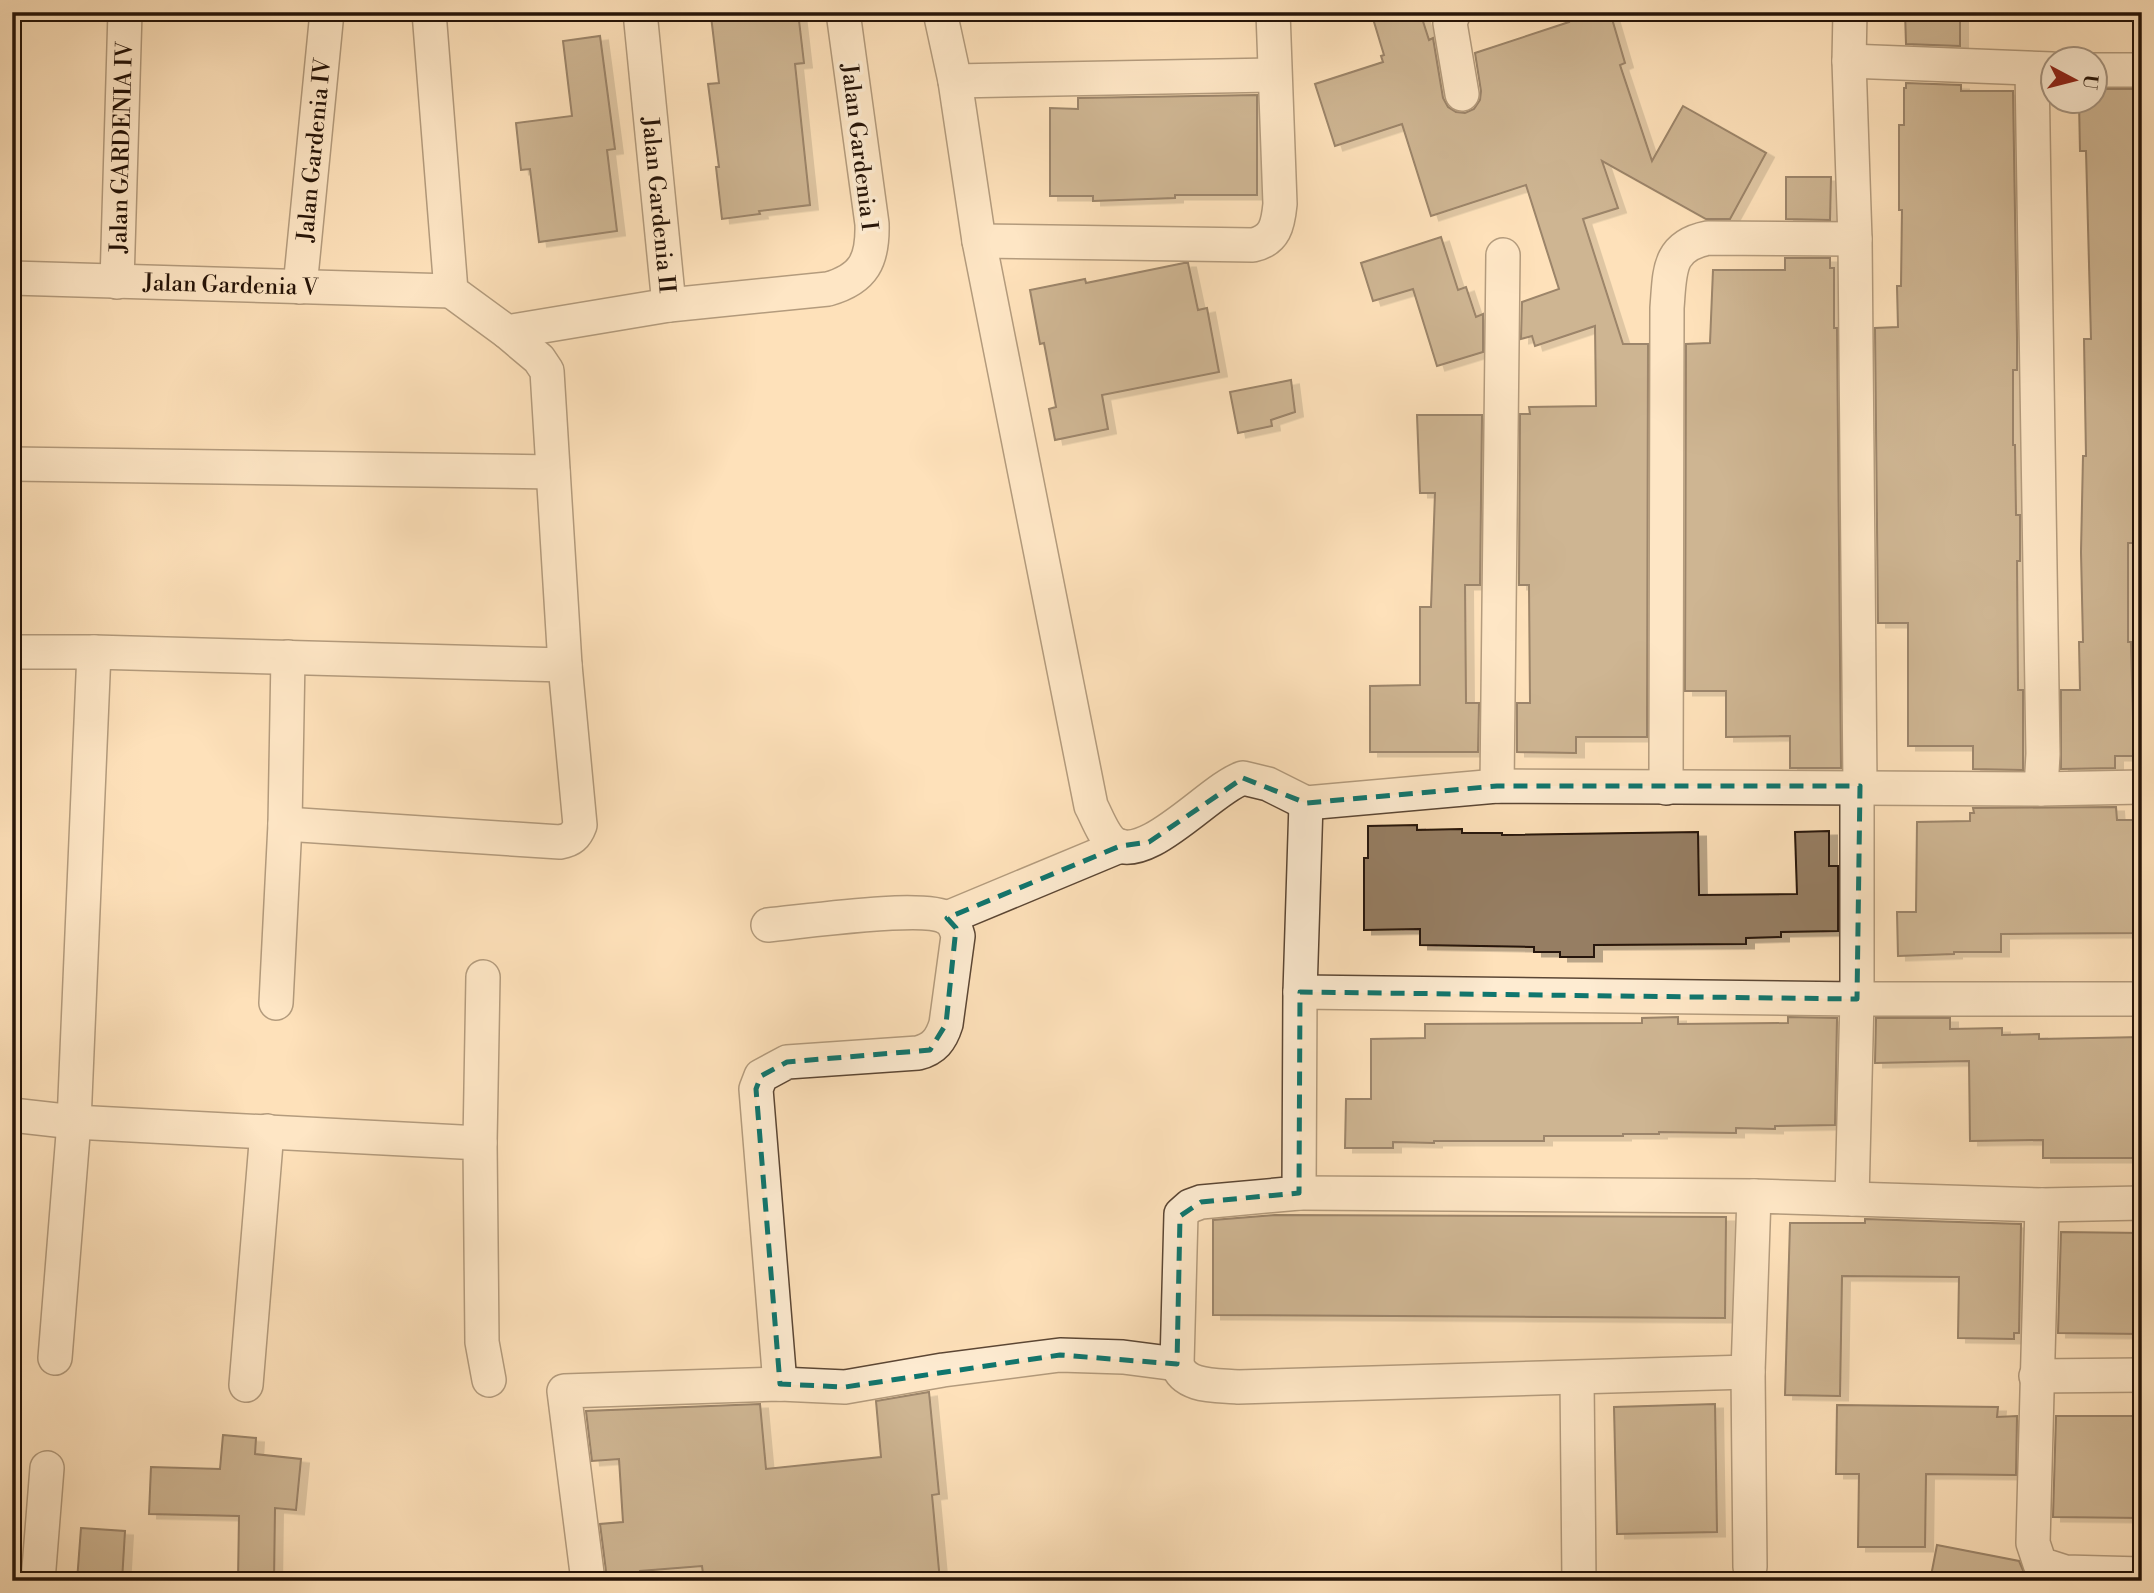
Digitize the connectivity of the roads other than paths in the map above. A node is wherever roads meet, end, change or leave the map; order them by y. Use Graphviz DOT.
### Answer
graph roads {
  1 [pos="125,12"];
  2 [pos="327,12"];
  3 [pos="429,12"];
  4 [pos="640,12"];
  5 [pos="843,12"];
  6 [pos="940,12"];
  7 [pos="1273,12"];
  8 [pos="1454,12"];
  9 [pos="1850,12"];
  10 [pos="1849,61"];
  11 [pos="2038,69"];
  12 [pos="2108,70"];
  13 [pos="2142,70"];
  14 [pos="1273,75"];
  15 [pos="955,80"];
  16 [pos="1462,94"];
  17 [pos="2042,116"];
  18 [pos="1855,239"];
  19 [pos="979,241"];
  20 [pos="1503,255"];
  21 [pos="12,278"];
  22 [pos="117,282"];
  23 [pos="300,287"];
  24 [pos="451,292"];
  25 [pos="668,305"];
  26 [pos="508,332"];
  27 [pos="12,464"];
  28 [pos="553,472"];
  29 [pos="12,652"];
  30 [pos="94,652"];
  31 [pos="288,657"];
  32 [pos="565,665"];
  33 [pos="1497,786"];
  34 [pos="1860,786"];
  35 [pos="2142,787"];
  36 [pos="1666,788"];
  37 [pos="2041,789"];
  38 [pos="1306,803"];
  39 [pos="285,824"];
  40 [pos="1120,846"];
  41 [pos="947,918"];
  42 [pos="768,925"];
  43 [pos="483,977"];
  44 [pos="1300,992"];
  45 [pos="1857,999"];
  46 [pos="2142,999"];
  47 [pos="276,1003"];
  48 [pos="12,1115"];
  49 [pos="74,1122"];
  50 [pos="267,1131"];
  51 [pos="480,1143"];
  52 [pos="1299,1193"];
  53 [pos="1754,1196"];
  54 [pos="1852,1199"];
  55 [pos="2142,1203"];
  56 [pos="2042,1205"];
  57 [pos="55,1358"];
  58 [pos="1177,1364"];
  59 [pos="1748,1372"];
  60 [pos="2036,1376"];
  61 [pos="2142,1376"];
  62 [pos="1577,1379"];
  63 [pos="489,1380"];
  64 [pos="780,1384"];
  65 [pos="246,1385"];
  66 [pos="47,1468"];
  67 [pos="1750,1567"];
  68 [pos="2142,1574"];
  69 [pos="38,1581"];
  70 [pos="588,1581"];
  71 [pos="1579,1581"];
  1 -- 22 [label="street, Jalan GARDENIA IV"];
  2 -- 23 [label="street, Jalan Gardenia IV"];
  3 -- 24 [label="street"];
  4 -- 25 [label="street, Jalan Gardenia II"];
  5 -- 25 [label="street, Jalan Gardenia I"];
  6 -- 15 [label="street"];
  7 -- 14 [label="street"];
  8 -- 16 [label="street"];
  9 -- 10 [label="street"];
  10 -- 11 [label="street"];
  10 -- 18 [label="street"];
  12 -- 13 [label="street"];
  14 -- 15 [label="street"];
  14 -- 19 [label="street"];
  15 -- 19 [label="street"];
  17 -- 37 [label="street"];
  18 -- 34 [label="street"];
  18 -- 36 [label="street"];
  19 -- 40 [label="street"];
  20 -- 33 [label="street"];
  21 -- 22 [label="street, Jalan Gardenia V"];
  22 -- 23 [label="street, Jalan Gardenia V"];
  23 -- 24 [label="street, Jalan Gardenia V"];
  24 -- 26 [label="street"];
  25 -- 26 [label="street, Jalan Gardenia II"];
  26 -- 28 [label="street"];
  27 -- 28 [label="street"];
  28 -- 32 [label="street"];
  29 -- 30 [label="street"];
  30 -- 31 [label="street"];
  30 -- 49 [label="street"];
  31 -- 32 [label="street"];
  31 -- 39 [label="street"];
  32 -- 39 [label="street"];
  33 -- 36 [label="street"];
  33 -- 38 [label="street"];
  34 -- 36 [label="street"];
  34 -- 37 [label="street"];
  34 -- 45 [label="street"];
  35 -- 37 [label="street"];
  38 -- 40 [label="street"];
  38 -- 44 [label="street"];
  39 -- 47 [label="street"];
  40 -- 41 [label="street"];
  41 -- 42 [label="street"];
  41 -- 64 [label="street"];
  43 -- 51 [label="street"];
  44 -- 45 [label="street"];
  44 -- 52 [label="street"];
  45 -- 46 [label="street"];
  45 -- 54 [label="street"];
  48 -- 49 [label="street"];
  49 -- 50 [label="street"];
  49 -- 57 [label="street"];
  50 -- 51 [label="street"];
  50 -- 65 [label="street"];
  51 -- 63 [label="street"];
  52 -- 53 [label="street"];
  52 -- 58 [label="street"];
  53 -- 54 [label="street"];
  53 -- 59 [label="street"];
  54 -- 56 [label="street"];
  55 -- 56 [label="street"];
  56 -- 60 [label="street"];
  58 -- 62 [label="street"];
  58 -- 64 [label="street"];
  59 -- 62 [label="street"];
  59 -- 67 [label="street"];
  60 -- 61 [label="street"];
  60 -- 68 [label="street"];
  62 -- 71 [label="street"];
  64 -- 70 [label="street"];
  66 -- 69 [label="street"];
}
